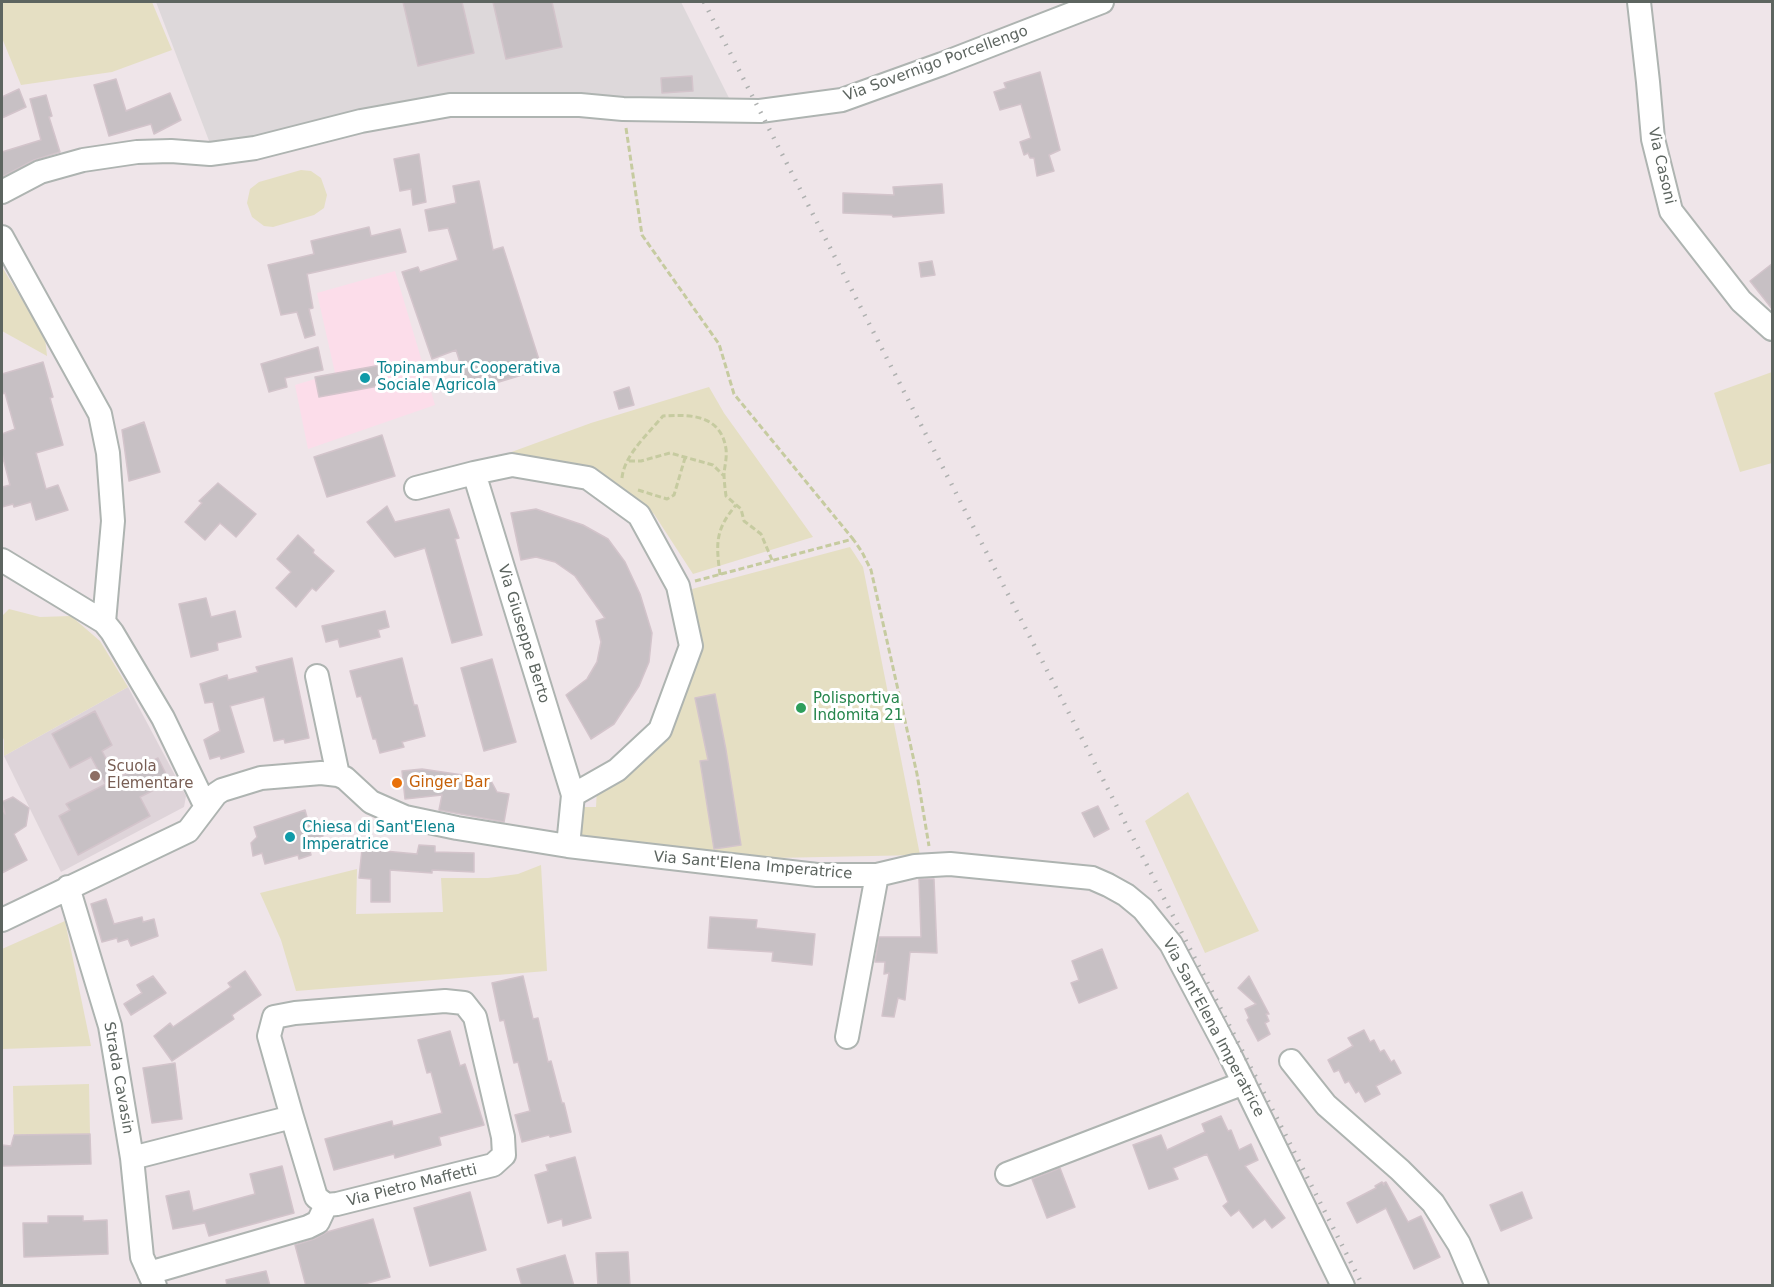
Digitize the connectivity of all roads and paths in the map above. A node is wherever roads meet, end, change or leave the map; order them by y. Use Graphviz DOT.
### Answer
graph roads {
  1 [pos="1102,2"];
  2 [pos="1638,2"];
  3 [pos="623,109"];
  4 [pos="2,192"];
  5 [pos="2,237"];
  6 [pos="1773,329"];
  7 [pos="686,458"];
  8 [pos="629,460"];
  9 [pos="474,473"];
  10 [pos="724,476"];
  11 [pos="416,488"];
  12 [pos="618,491"];
  13 [pos="736,505"];
  14 [pos="853,539"];
  15 [pos="2,560"];
  16 [pos="772,561"];
  17 [pos="720,575"];
  18 [pos="678,586"];
  19 [pos="104,622"];
  20 [pos="316,676"];
  21 [pos="338,775"];
  22 [pos="573,795"];
  23 [pos="206,807"];
  24 [pos="568,846"];
  25 [pos="932,864"];
  26 [pos="877,874"];
  27 [pos="68,887"];
  28 [pos="2,920"];
  29 [pos="847,1036"];
  30 [pos="1291,1061"];
  31 [pos="1244,1083"];
  32 [pos="292,1117"];
  33 [pos="132,1158"];
  34 [pos="1007,1174"];
  35 [pos="326,1206"];
  36 [pos="152,1279"];
  37 [pos="1343,1286"];
  38 [pos="1477,1286"];
  1 -- 3 [label="street, Via Sovernigo Porcellengo"];
  2 -- 6 [label="street, Via Casoni"];
  3 -- 4 [label="street, Via Sovernigo Porcellengo"];
  3 -- 14 [label="path"];
  5 -- 19 [label="street"];
  7 -- 8 [label="path"];
  7 -- 10 [label="path"];
  7 -- 12 [label="path"];
  8 -- 10 [label="path"];
  8 -- 12 [label="path"];
  9 -- 11 [label="street"];
  9 -- 12 [label="street"];
  9 -- 22 [label="street, Via Giuseppe Berto"];
  10 -- 13 [label="path"];
  12 -- 18 [label="street"];
  13 -- 16 [label="path"];
  13 -- 17 [label="path"];
  14 -- 16 [label="path"];
  14 -- 25 [label="path"];
  15 -- 19 [label="street"];
  16 -- 17 [label="path"];
  17 -- 18 [label="path"];
  18 -- 22 [label="street"];
  19 -- 23 [label="street"];
  20 -- 21 [label="street"];
  21 -- 23 [label="street"];
  21 -- 24 [label="street, Via Sant'Elena Imperatrice"];
  22 -- 24 [label="street, Via Giuseppe Berto"];
  23 -- 27 [label="street"];
  24 -- 26 [label="street, Via Sant'Elena Imperatrice"];
  25 -- 26 [label="street, Via Sant'Elena Imperatrice"];
  25 -- 31 [label="street, Via Sant'Elena Imperatrice"];
  26 -- 29 [label="street"];
  27 -- 28 [label="street"];
  27 -- 33 [label="street, Strada Cavasin"];
  30 -- 38 [label="street"];
  31 -- 34 [label="street"];
  31 -- 37 [label="street, Via Sant'Elena Imperatrice"];
  32 -- 33 [label="street"];
  32 -- 35 [label="street, Via Pietro Maffetti"];
  32 -- 35 [label="street, Via Pietro Maffetti"];
  33 -- 36 [label="street, Strada Cavasin"];
  35 -- 36 [label="street, Strada Cavasin"];
}
